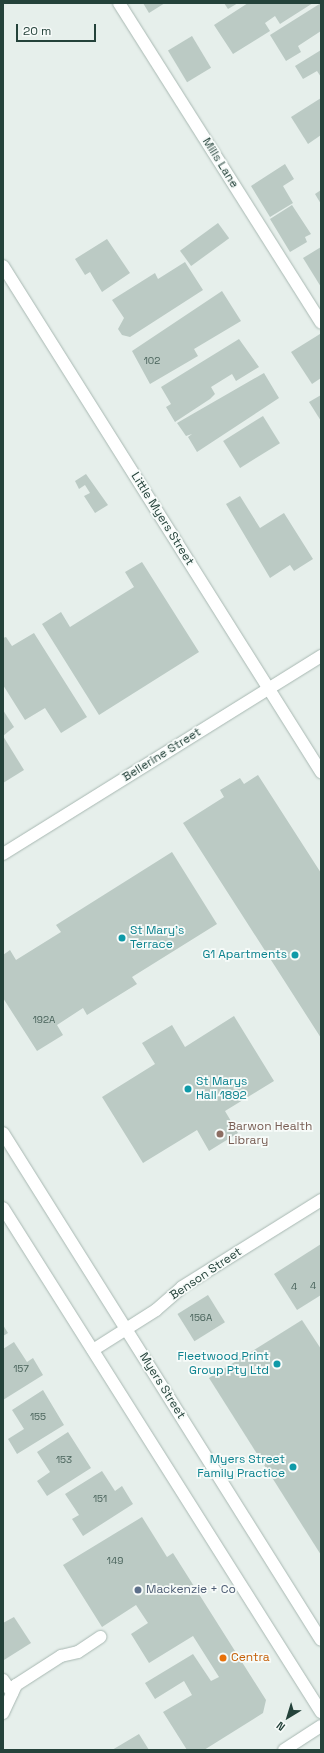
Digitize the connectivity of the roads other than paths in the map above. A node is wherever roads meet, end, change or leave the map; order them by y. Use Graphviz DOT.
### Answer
graph roads {
  1 [pos="119,3"];
  2 [pos="3,266"];
  3 [pos="321,322"];
  4 [pos="321,656"];
  5 [pos="269,689"];
  6 [pos="321,772"];
  7 [pos="3,854"];
  8 [pos="3,1133"];
  9 [pos="321,1200"];
  10 [pos="3,1208"];
  11 [pos="126,1329"];
  12 [pos="93,1350"];
  13 [pos="100,1637"];
  14 [pos="321,1640"];
  15 [pos="3,1680"];
  16 [pos="12,1693"];
  17 [pos="321,1712"];
  18 [pos="3,1713"];
  19 [pos="321,1726"];
  20 [pos="284,1750"];
  1 -- 3 [label="street, Mills Lane"];
  2 -- 5 [label="street, Little Myers Street"];
  4 -- 5 [label="street, Bellerine Street"];
  5 -- 6 [label="street, Little Myers Street"];
  5 -- 7 [label="street, Bellerine Street"];
  8 -- 11 [label="street, Myers Street"];
  9 -- 11 [label="street, Benson Street"];
  10 -- 12 [label="street"];
  11 -- 12 [label="street, Benson Street"];
  11 -- 14 [label="street, Myers Street"];
  12 -- 17 [label="street"];
  13 -- 16 [label="street"];
  15 -- 16 [label="street"];
  16 -- 18 [label="street"];
  19 -- 20 [label="street"];
}
